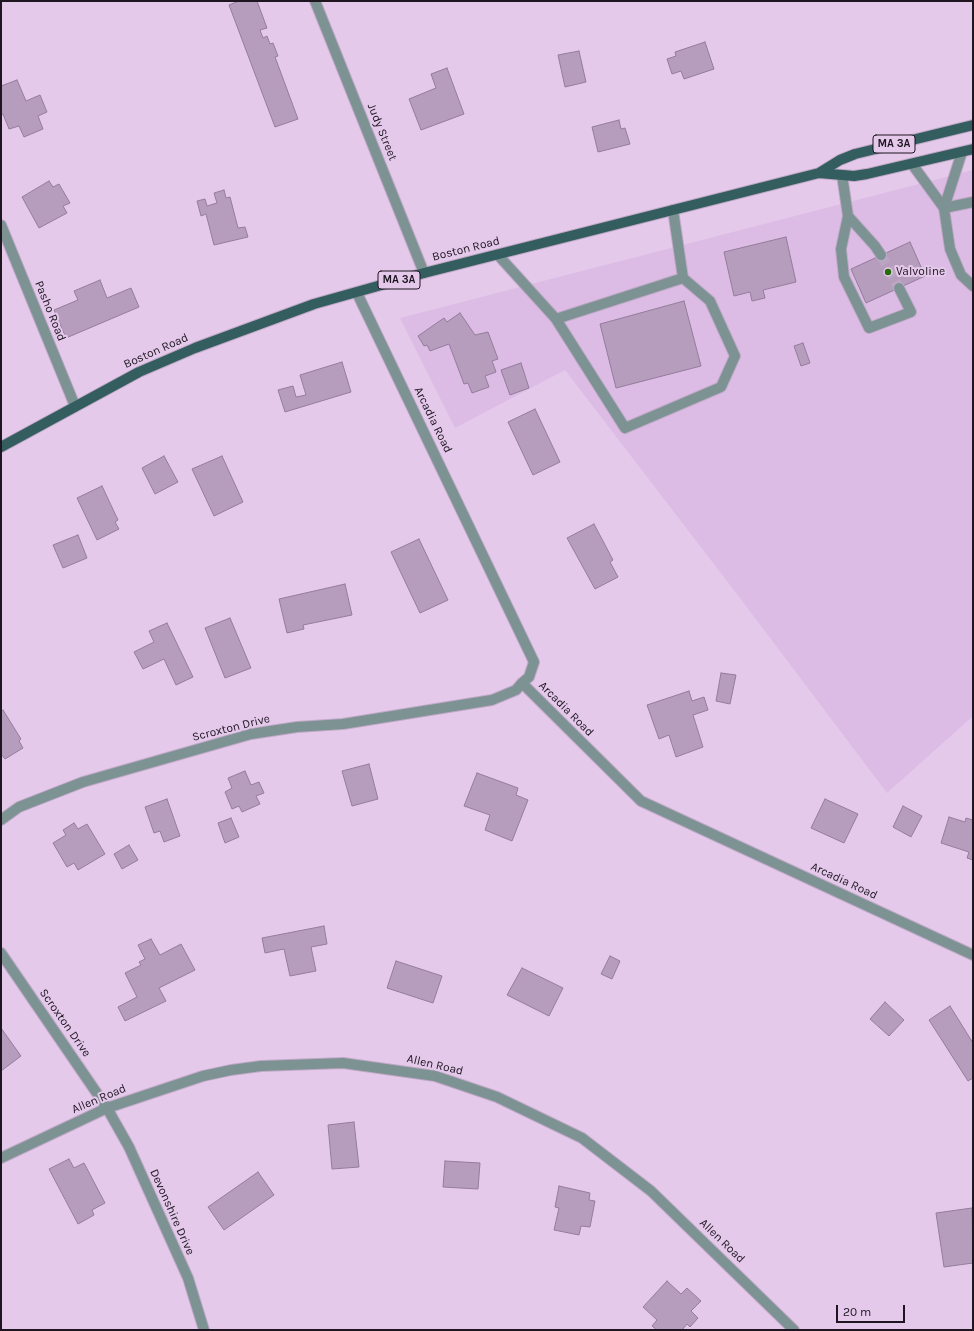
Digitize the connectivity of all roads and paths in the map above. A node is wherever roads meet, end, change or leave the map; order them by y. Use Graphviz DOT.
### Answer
graph roads {
  1 [pos="315,1"];
  2 [pos="973,125"];
  3 [pos="973,149"];
  4 [pos="962,152"];
  5 [pos="912,164"];
  6 [pos="819,173"];
  7 [pos="842,175"];
  8 [pos="973,202"];
  9 [pos="944,208"];
  10 [pos="673,210"];
  11 [pos="848,216"];
  12 [pos="1,225"];
  13 [pos="498,255"];
  14 [pos="881,255"];
  15 [pos="424,273"];
  16 [pos="683,278"];
  17 [pos="973,286"];
  18 [pos="898,288"];
  19 [pos="357,292"];
  20 [pos="556,319"];
  21 [pos="75,406"];
  22 [pos="1,447"];
  23 [pos="522,683"];
  24 [pos="1,820"];
  25 [pos="1,953"];
  26 [pos="973,955"];
  27 [pos="107,1108"];
  28 [pos="1,1158"];
  29 [pos="204,1330"];
  30 [pos="794,1330"];
  1 -- 15 [label="street, Judy Street"];
  2 -- 6 [label="main road, Boston Road / MA 3A"];
  3 -- 4 [label="main road, Boston Road / MA 3A"];
  4 -- 5 [label="main road, Boston Road / MA 3A"];
  4 -- 9 [label="street"];
  5 -- 7 [label="main road, Boston Road / MA 3A"];
  5 -- 9 [label="street"];
  6 -- 7 [label="main road, Boston Road / MA 3A"];
  6 -- 10 [label="main road, Boston Road / MA 3A"];
  7 -- 11 [label="street"];
  8 -- 9 [label="street"];
  9 -- 17 [label="street"];
  10 -- 13 [label="main road, Boston Road / MA 3A"];
  10 -- 16 [label="street"];
  11 -- 14 [label="street"];
  11 -- 18 [label="street"];
  12 -- 21 [label="street, Pasho Road"];
  13 -- 15 [label="main road, Boston Road / MA 3A"];
  13 -- 20 [label="street"];
  15 -- 19 [label="main road, Boston Road / MA 3A"];
  16 -- 20 [label="street"];
  16 -- 20 [label="street"];
  19 -- 21 [label="main road, Boston Road / MA 3A"];
  19 -- 23 [label="street, Arcadia Road"];
  21 -- 22 [label="main road, Boston Road / MA 3A"];
  23 -- 24 [label="street, Scroxton Drive"];
  23 -- 26 [label="street, Arcadia Road"];
  25 -- 27 [label="street, Scroxton Drive"];
  27 -- 28 [label="street, Allen Road"];
  27 -- 29 [label="street, Devonshire Drive"];
  27 -- 30 [label="street, Allen Road"];
}
